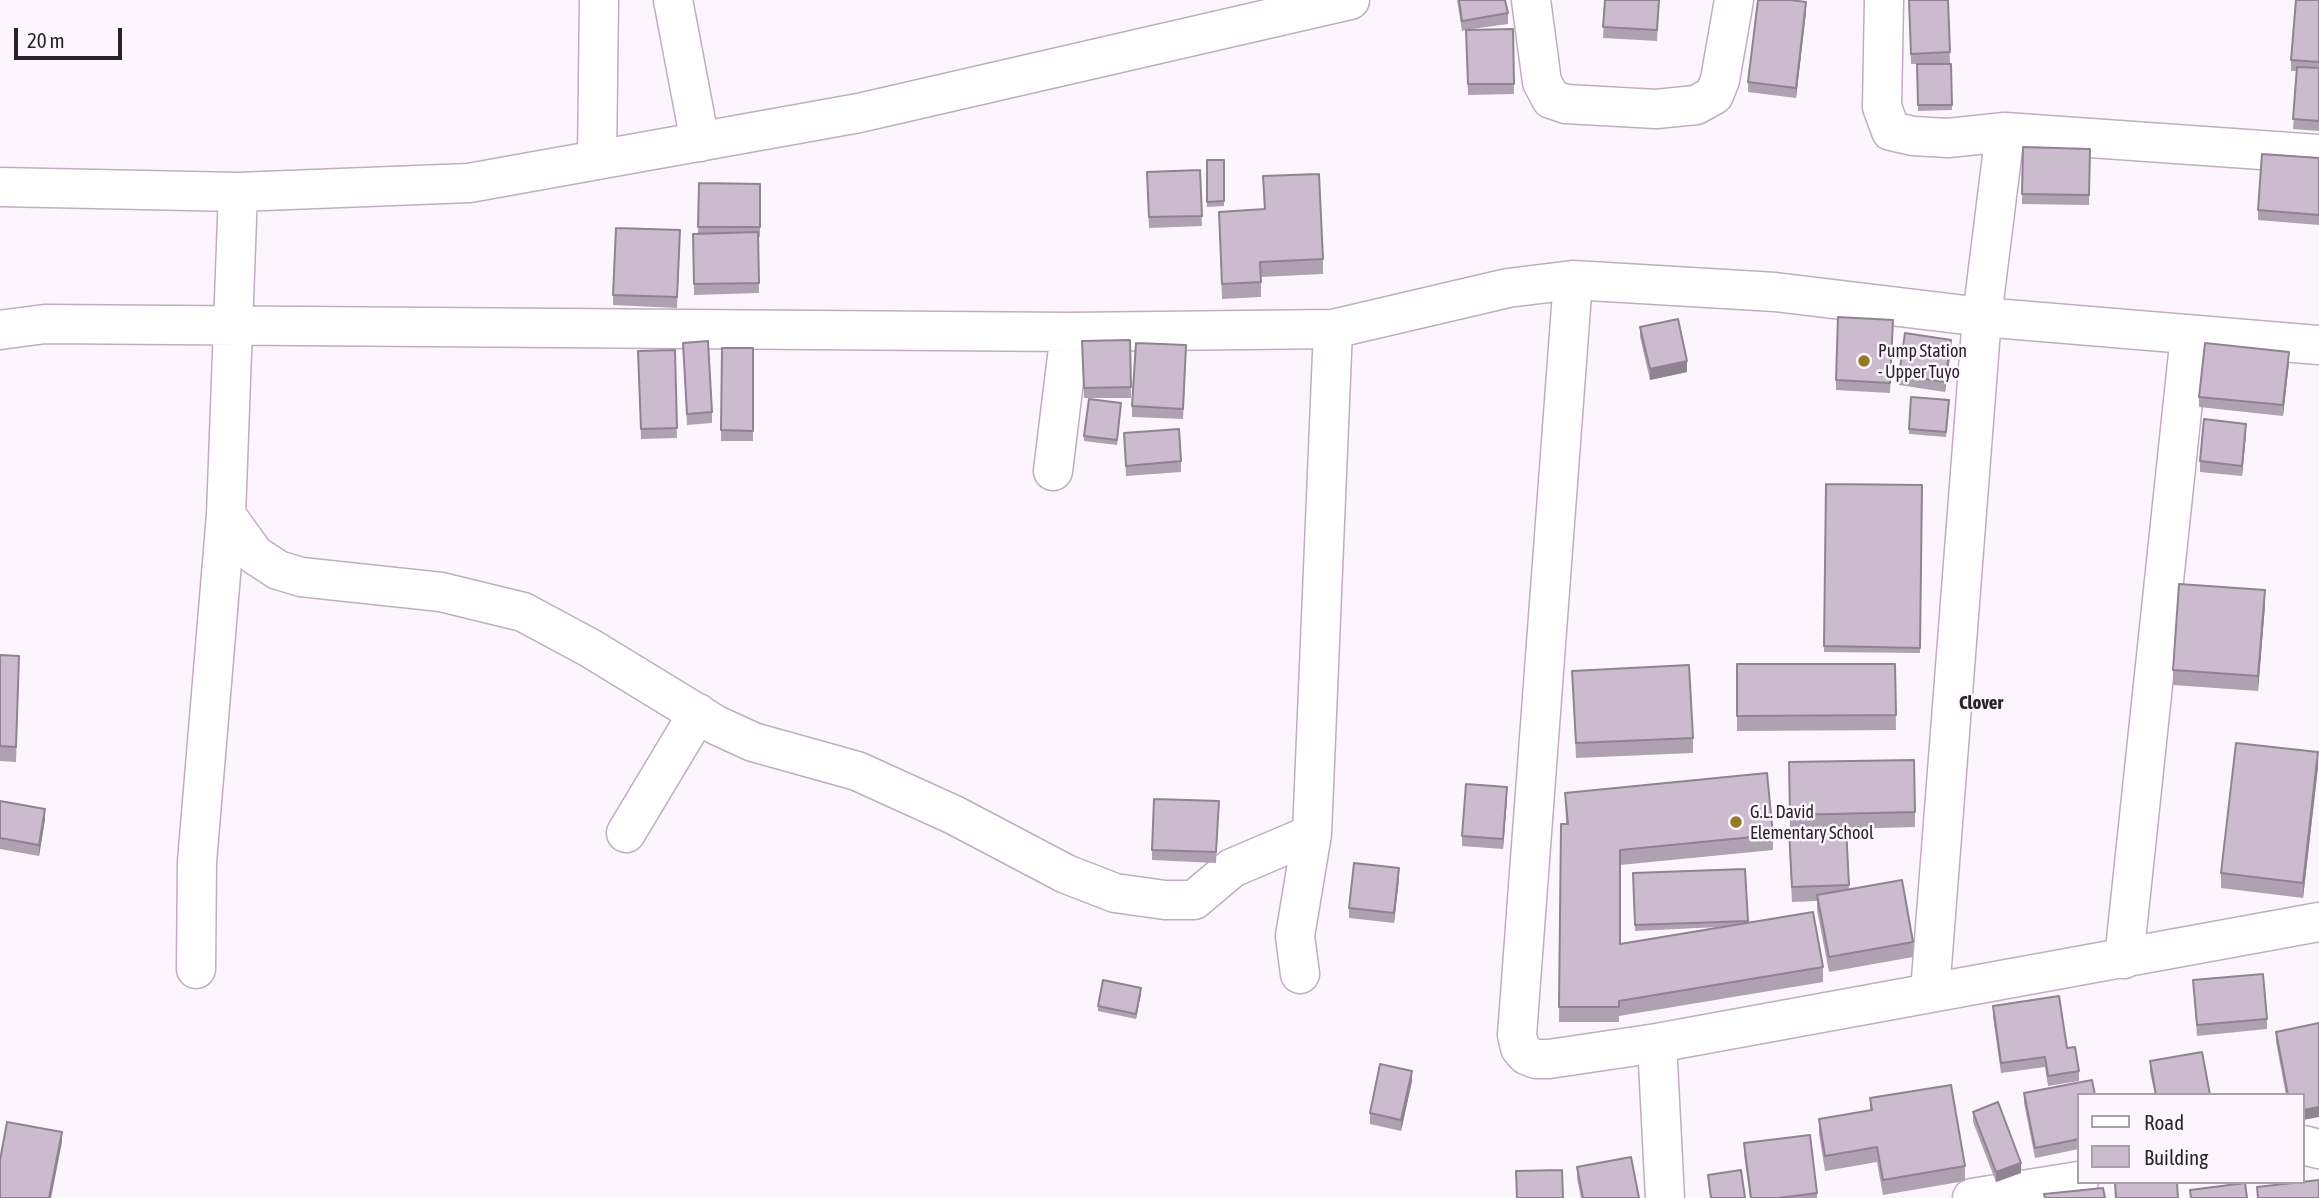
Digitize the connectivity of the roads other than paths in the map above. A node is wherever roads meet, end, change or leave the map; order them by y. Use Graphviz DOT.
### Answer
graph roads {
  1 [pos="599,0"];
  2 [pos="673,0"];
  3 [pos="1350,0"];
  4 [pos="1531,0"];
  5 [pos="1734,0"];
  6 [pos="1884,0"];
  7 [pos="2005,131"];
  8 [pos="700,142"];
  9 [pos="2319,154"];
  10 [pos="597,160"];
  11 [pos="0,187"];
  12 [pos="238,192"];
  13 [pos="1573,280"];
  14 [pos="1982,317"];
  15 [pos="234,327"];
  16 [pos="1333,329"];
  17 [pos="0,330"];
  18 [pos="1070,332"];
  19 [pos="2190,335"];
  20 [pos="2319,345"];
  21 [pos="1053,471"];
  22 [pos="226,515"];
  23 [pos="698,713"];
  24 [pos="1573,794"];
  25 [pos="1533,798"];
  26 [pos="626,833"];
  27 [pos="1312,834"];
  28 [pos="2319,922"];
  29 [pos="2124,959"];
  30 [pos="195,969"];
  31 [pos="1300,974"];
  32 [pos="1930,992"];
  33 [pos="1657,1043"];
  34 [pos="2078,1181"];
  35 [pos="1665,1198"];
  36 [pos="1972,1198"];
  1 -- 10 [label="street"];
  2 -- 8 [label="street"];
  3 -- 8 [label="street"];
  4 -- 5 [label="street"];
  6 -- 7 [label="street"];
  7 -- 9 [label="street"];
  7 -- 14 [label="street"];
  8 -- 10 [label="street"];
  10 -- 12 [label="street"];
  11 -- 12 [label="street"];
  12 -- 15 [label="street"];
  13 -- 14 [label="street"];
  13 -- 16 [label="street"];
  13 -- 25 [label="street"];
  14 -- 19 [label="street"];
  14 -- 32 [label="street"];
  15 -- 17 [label="street"];
  15 -- 18 [label="street"];
  15 -- 22 [label="street"];
  16 -- 18 [label="street"];
  16 -- 27 [label="street"];
  18 -- 21 [label="street"];
  19 -- 20 [label="street"];
  19 -- 29 [label="street"];
  22 -- 23 [label="street"];
  22 -- 30 [label="street"];
  23 -- 26 [label="street"];
  23 -- 27 [label="street"];
  24 -- 25 [label="street"];
  25 -- 33 [label="street"];
  27 -- 31 [label="street"];
  28 -- 29 [label="street"];
  29 -- 32 [label="street"];
  32 -- 33 [label="street"];
  33 -- 35 [label="street"];
  34 -- 36 [label="street"];
}
